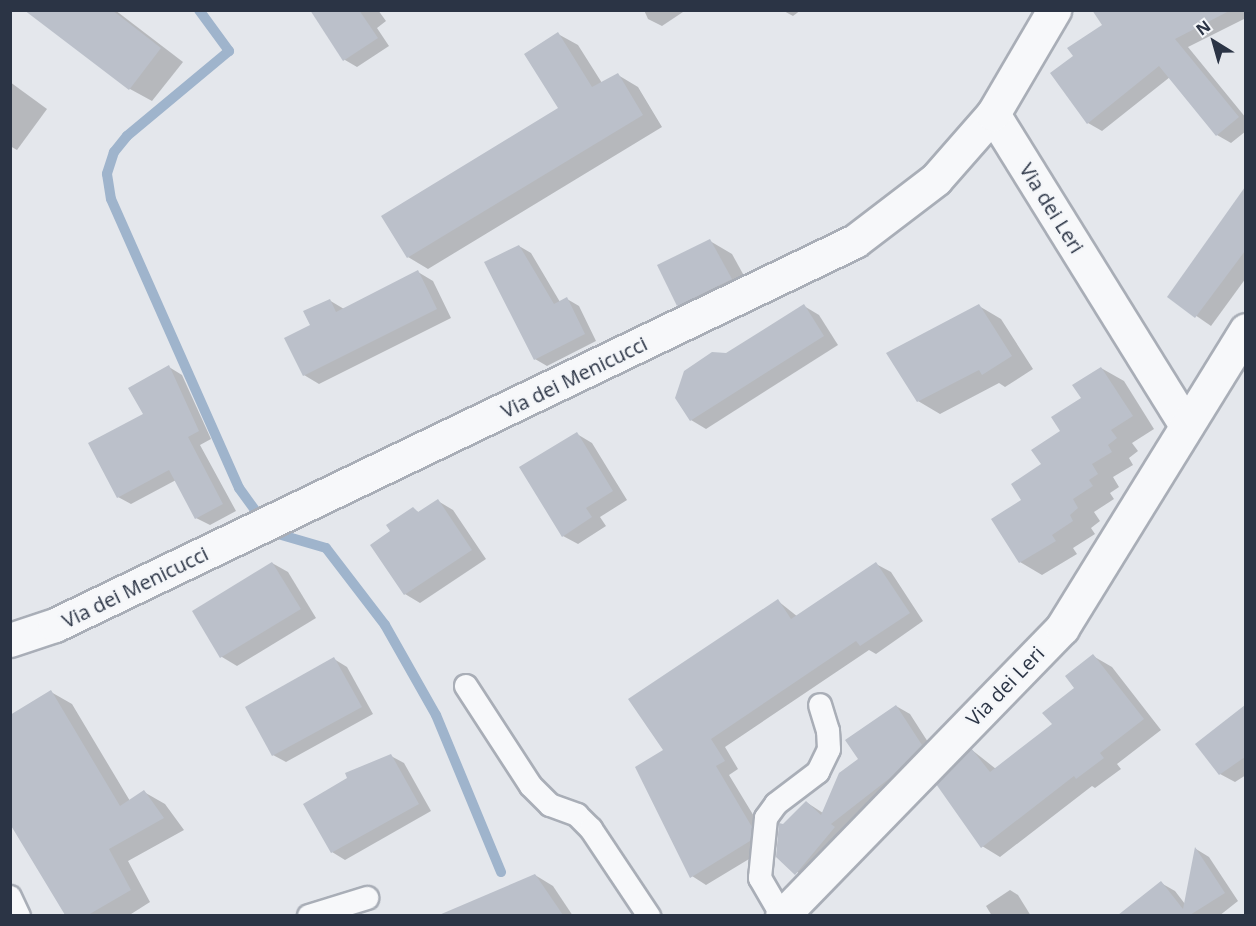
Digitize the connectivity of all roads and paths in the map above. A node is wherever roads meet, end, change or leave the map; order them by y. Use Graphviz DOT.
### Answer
graph roads {
  1 [pos="1054,10"];
  2 [pos="993,114"];
  3 [pos="1245,330"];
  4 [pos="1186,425"];
  5 [pos="10,640"];
  6 [pos="466,686"];
  7 [pos="820,705"];
  8 [pos="10,897"];
  9 [pos="367,898"];
  10 [pos="19,915"];
  11 [pos="309,915"];
  12 [pos="649,915"];
  13 [pos="782,915"];
  1 -- 2 [label="street, Via dei Menicucci"];
  2 -- 4 [label="street, Via dei Leri"];
  2 -- 5 [label="street, Via dei Menicucci"];
  3 -- 4 [label="street, Via dei Leri"];
  4 -- 13 [label="street, Via dei Leri"];
  6 -- 12 [label="lane"];
  7 -- 13 [label="lane"];
  8 -- 10 [label="lane"];
  9 -- 11 [label="lane"];
}
